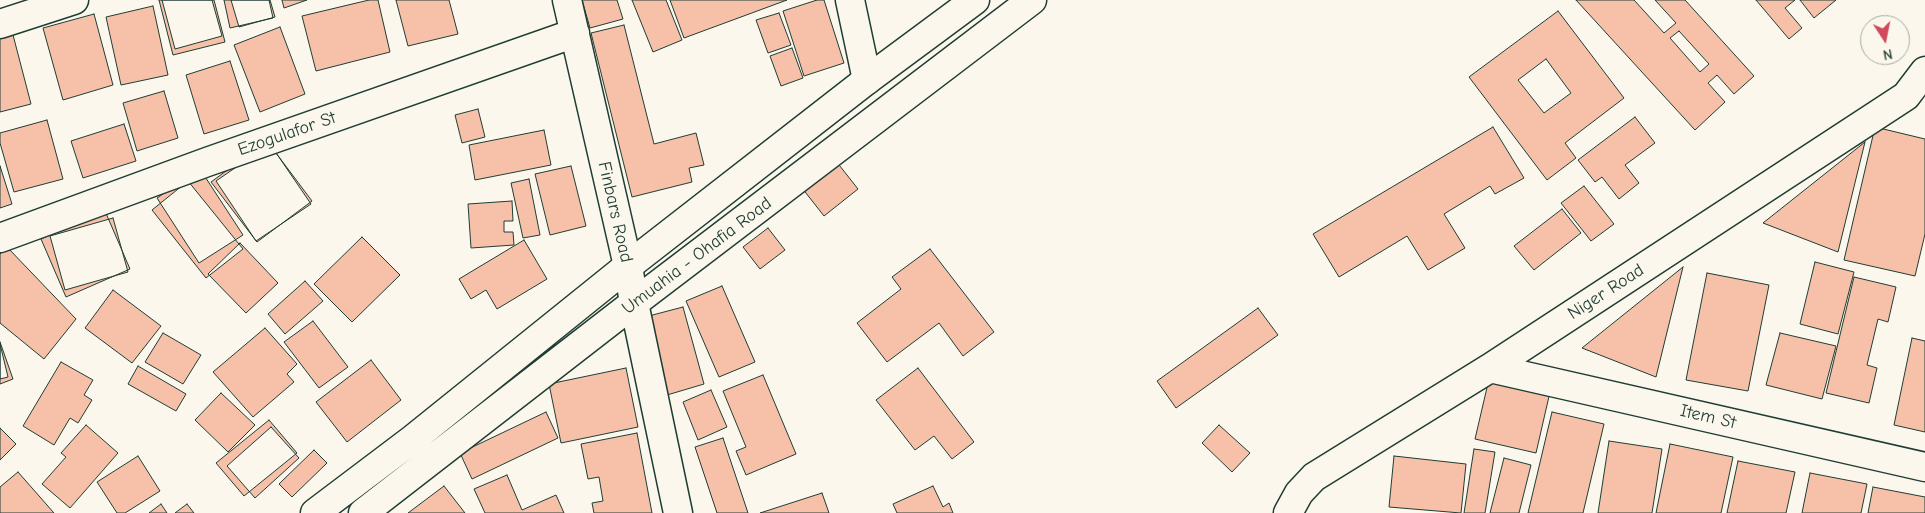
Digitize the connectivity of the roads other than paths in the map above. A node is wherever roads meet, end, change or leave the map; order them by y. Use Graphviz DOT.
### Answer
graph roads {
  1 [pos="74,0"];
  2 [pos="567,0"];
  3 [pos="850,0"];
  4 [pos="974,0"];
  5 [pos="1032,0"];
  6 [pos="0,24"];
  7 [pos="575,33"];
  8 [pos="1925,71"];
  9 [pos="867,80"];
  10 [pos="1915,102"];
  11 [pos="0,238"];
  12 [pos="628,266"];
  13 [pos="634,303"];
  14 [pos="1490,368"];
  15 [pos="1925,467"];
  16 [pos="315,513"];
  17 [pos="363,513"];
  18 [pos="678,513"];
  19 [pos="1288,513"];
  1 -- 6 [label="street"];
  2 -- 7 [label="street, Finbars Road"];
  3 -- 9 [label="street"];
  4 -- 9 [label="street, Umuahia - Ohafia Road"];
  5 -- 13 [label="street, Umuahia - Ohafia Road"];
  7 -- 11 [label="street, Ezogulafor St"];
  7 -- 12 [label="street, Finbars Road"];
  8 -- 10 [label="street, Niger Road"];
  9 -- 12 [label="street, Umuahia - Ohafia Road"];
  10 -- 14 [label="street, Niger Road"];
  12 -- 13 [label="street, Finbars Road"];
  12 -- 16 [label="street, Umuahia - Ohafia Road"];
  13 -- 17 [label="street, Umuahia - Ohafia Road"];
  13 -- 18 [label="street, Finbars Road"];
  14 -- 15 [label="street, Item St"];
  14 -- 19 [label="street, Niger Road"];
}
